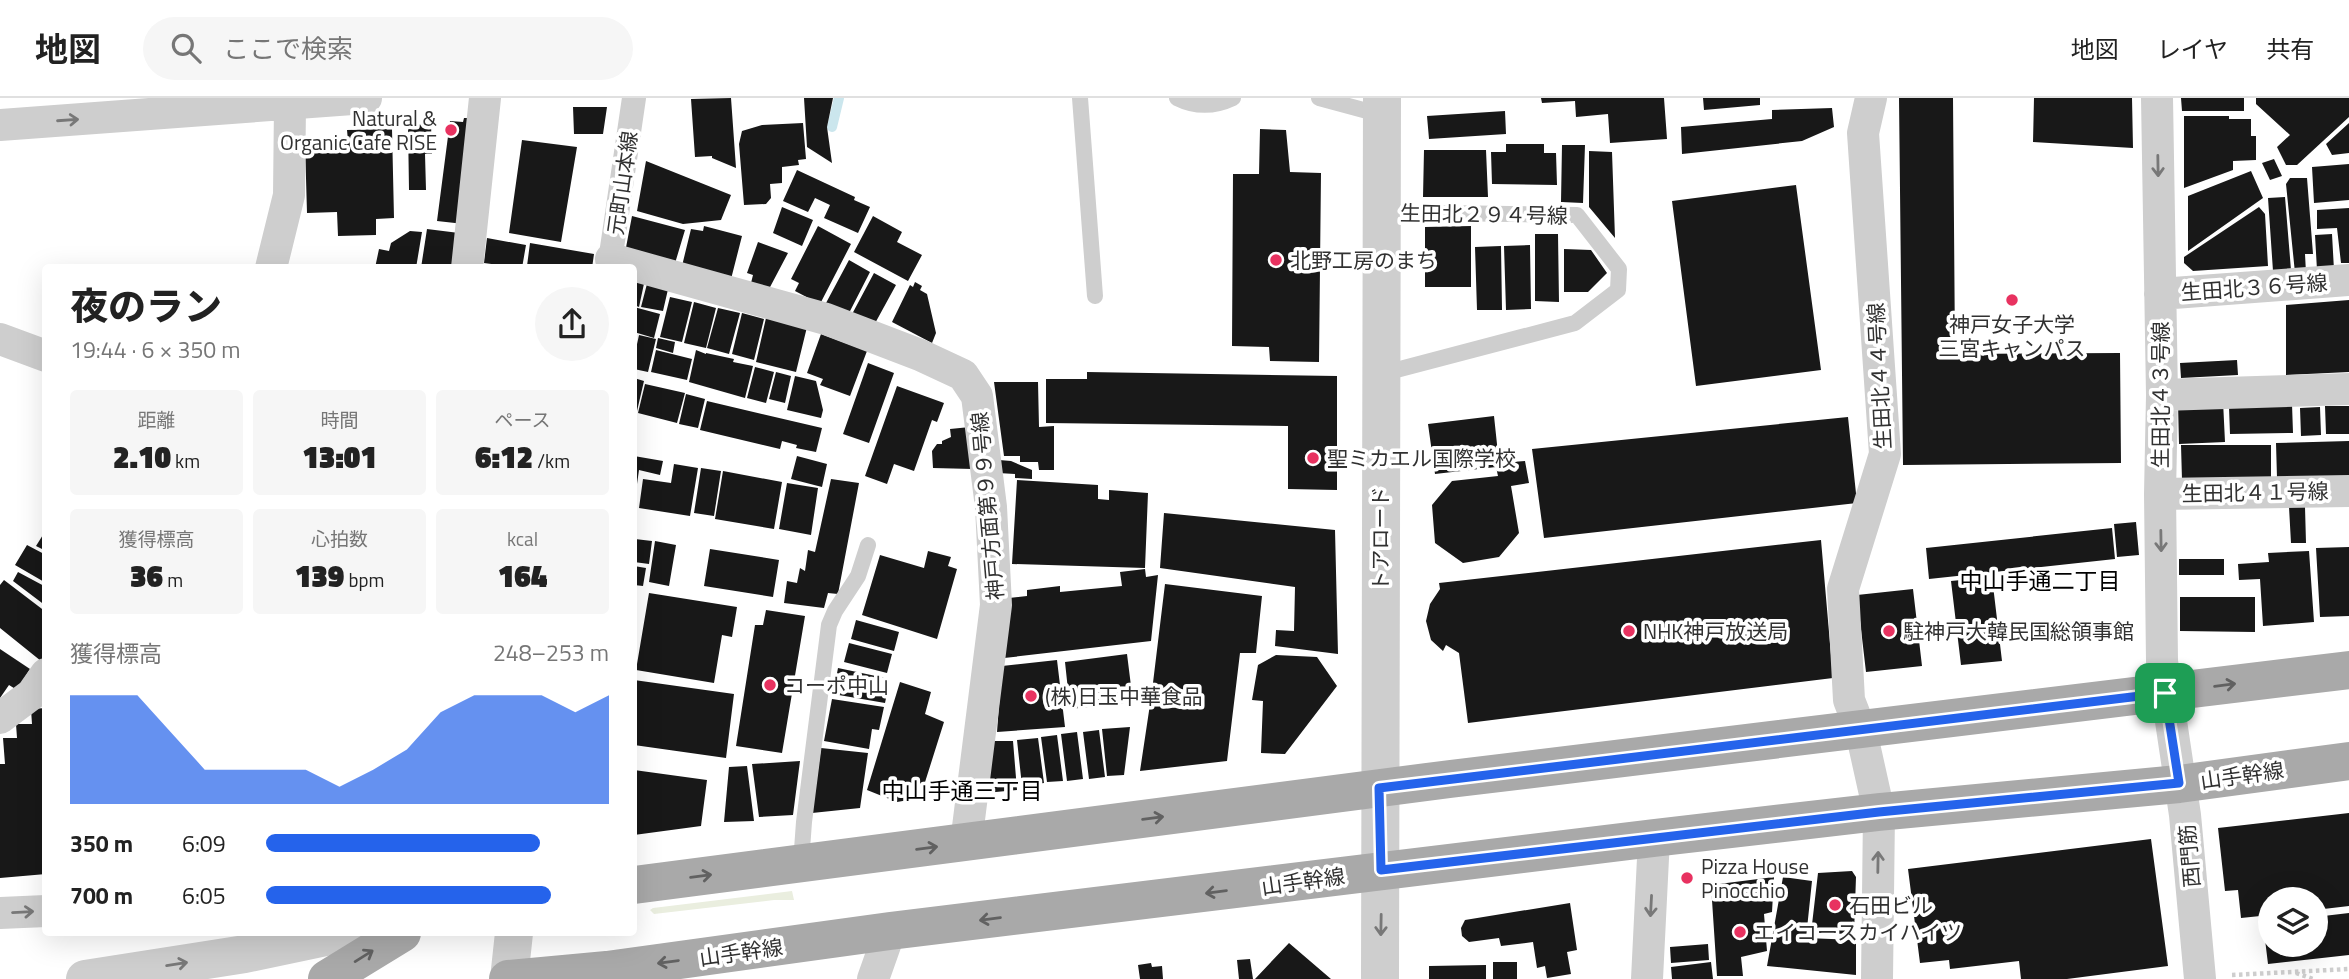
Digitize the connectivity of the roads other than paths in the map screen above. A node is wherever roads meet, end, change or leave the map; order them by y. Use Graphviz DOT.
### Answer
graph roads {
  1 [pos="366,98"];
  2 [pos="485,98"];
  3 [pos="634,98"];
  4 [pos="1080,98"];
  5 [pos="1177,98"];
  6 [pos="1233,98"];
  7 [pos="1320,98"];
  8 [pos="1871,98"];
  9 [pos="2157,98"];
  10 [pos="290,105"];
  11 [pos="1382,106"];
  12 [pos="0,125"];
  13 [pos="1382,212"];
  14 [pos="272,264"];
  15 [pos="467,264"];
  16 [pos="610,264"];
  17 [pos="637,271"];
  18 [pos="2349,280"];
  19 [pos="2160,295"];
  20 [pos="1095,296"];
  21 [pos="0,339"];
  22 [pos="42,355"];
  23 [pos="1381,374"];
  24 [pos="2349,389"];
  25 [pos="2162,395"];
  26 [pos="2349,491"];
  27 [pos="2160,494"];
  28 [pos="868,545"];
  29 [pos="2349,670"];
  30 [pos="42,680"];
  31 [pos="2165,693"];
  32 [pos="0,718"];
  33 [pos="1861,730"];
  34 [pos="2349,761"];
  35 [pos="2179,783"];
  36 [pos="1379,788"];
  37 [pos="1879,812"];
  38 [pos="1654,838"];
  39 [pos="966,843"];
  40 [pos="800,864"];
  41 [pos="1381,870"];
  42 [pos="637,885"];
  43 [pos="42,911"];
  44 [pos="0,913"];
  45 [pos="890,931"];
  46 [pos="331,936"];
  47 [pos="397,936"];
  48 [pos="514,936"];
  49 [pos="2200,978"];
  50 [pos="85,979"];
  51 [pos="327,979"];
  52 [pos="509,979"];
  53 [pos="873,979"];
  54 [pos="1380,979"];
  55 [pos="1647,979"];
  56 [pos="1877,979"];
  1 -- 10 [label="street"];
  2 -- 15 [label="street"];
  3 -- 16 [label="street, 元町山本線"];
  4 -- 20 [label="lane"];
  5 -- 6 [label="lane"];
  7 -- 11 [label="lane"];
  8 -- 33 [label="street, 生田北４４号線"];
  9 -- 19 [label="street, 生田北４３号線, one-way"];
  12 -- 10 [label="street, one-way"];
  10 -- 14 [label="street"];
  11 -- 13 [label="street, トアロード"];
  13 -- 23 [label="street, トアロード"];
  13 -- 23 [label="lane, 生田北２９４号線"];
  17 -- 39 [label="street, 神戸方面第９９号線"];
  18 -- 19 [label="street, 生田北３６号線"];
  19 -- 25 [label="street, 生田北４３号線"];
  21 -- 22 [label="street"];
  23 -- 36 [label="street, トアロード"];
  24 -- 25 [label="street"];
  25 -- 27 [label="street, 生田北４３号線"];
  26 -- 27 [label="street, 生田北４１号線"];
  27 -- 31 [label="street, 生田北４３号線, one-way"];
  28 -- 40 [label="lane"];
  31 -- 29 [label="main road, one-way"];
  30 -- 32 [label="street"];
  31 -- 33 [label="main road"];
  31 -- 35 [label="street, 西門筋"];
  33 -- 36 [label="main road"];
  33 -- 37 [label="street, 生田北４４号線"];
  34 -- 35 [label="main road, 山手幹線"];
  35 -- 37 [label="main road, 山手幹線"];
  35 -- 49 [label="street, 西門筋"];
  39 -- 36 [label="main road, one-way"];
  36 -- 41 [label="street, トアロード"];
  37 -- 38 [label="main road, 山手幹線"];
  56 -- 37 [label="street, 生田北４４号線, one-way"];
  38 -- 41 [label="main road, 山手幹線"];
  38 -- 55 [label="street, one-way"];
  40 -- 39 [label="main road, one-way"];
  42 -- 40 [label="main road, one-way"];
  41 -- 45 [label="main road, 山手幹線, one-way"];
  41 -- 54 [label="street, トアロード, one-way"];
  44 -- 43 [label="street, one-way"];
  45 -- 52 [label="main road, 山手幹線, one-way"];
  45 -- 53 [label="street"];
  50 -- 46 [label="street, one-way"];
  51 -- 47 [label="main road, one-way"];
  48 -- 52 [label="street"];
}
